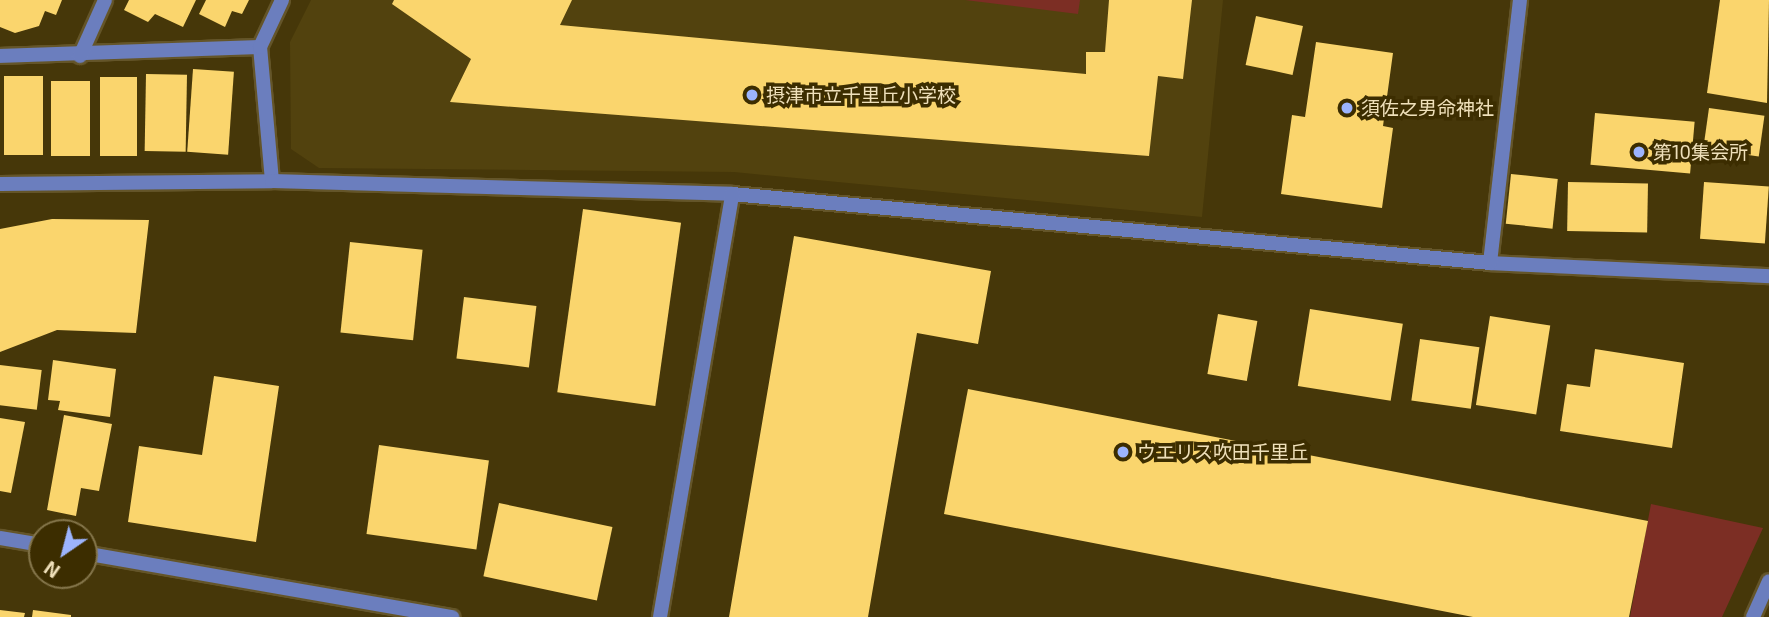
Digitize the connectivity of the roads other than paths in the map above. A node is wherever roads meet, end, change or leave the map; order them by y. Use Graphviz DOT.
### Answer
graph roads {
  1 [pos="105,0"];
  2 [pos="282,0"];
  3 [pos="1520,0"];
  4 [pos="260,47"];
  5 [pos="80,55"];
  6 [pos="0,56"];
  7 [pos="272,181"];
  8 [pos="0,184"];
  9 [pos="732,194"];
  10 [pos="1490,263"];
  11 [pos="1769,276"];
  12 [pos="0,538"];
  13 [pos="28,543"];
  14 [pos="98,555"];
  15 [pos="1769,581"];
  16 [pos="452,617"];
  17 [pos="660,617"];
  18 [pos="1753,617"];
  1 -- 5 [label="street"];
  2 -- 4 [label="street"];
  3 -- 10 [label="street"];
  4 -- 5 [label="street"];
  4 -- 7 [label="street"];
  5 -- 6 [label="street"];
  7 -- 8 [label="street"];
  7 -- 9 [label="street"];
  9 -- 10 [label="street"];
  9 -- 17 [label="street"];
  10 -- 11 [label="street"];
  12 -- 13 [label="street"];
  14 -- 16 [label="street"];
  15 -- 18 [label="street"];
}
